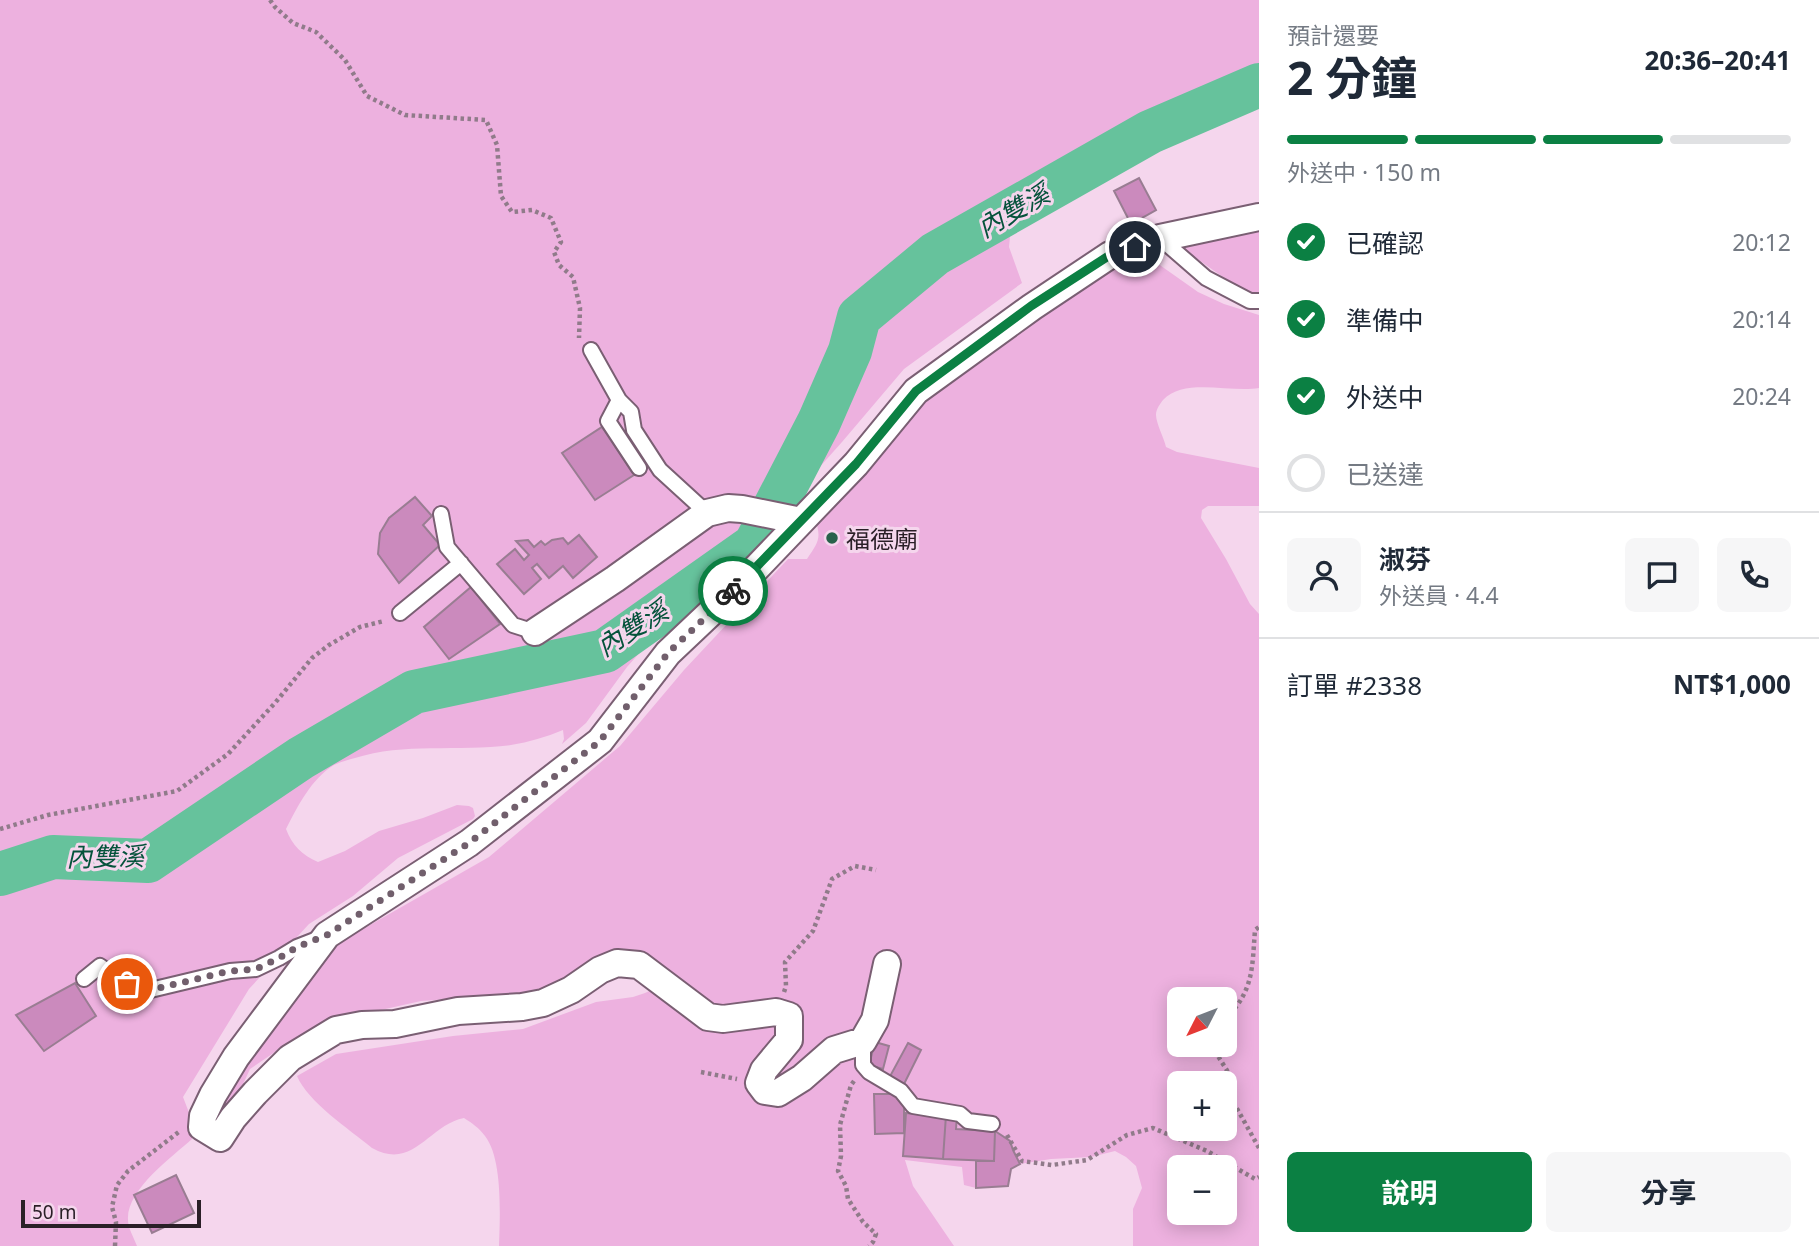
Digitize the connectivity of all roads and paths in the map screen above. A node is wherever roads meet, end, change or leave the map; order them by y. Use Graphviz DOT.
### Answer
graph roads {
  1 [pos="270,0"];
  2 [pos="1259,217"];
  3 [pos="1160,239"];
  4 [pos="1259,301"];
  5 [pos="591,350"];
  6 [pos="619,400"];
  7 [pos="639,468"];
  8 [pos="707,513"];
  9 [pos="441,514"];
  10 [pos="801,521"];
  11 [pos="461,563"];
  12 [pos="400,613"];
  13 [pos="535,632"];
  14 [pos="0,829"];
  15 [pos="876,870"];
  16 [pos="1259,927"];
  17 [pos="327,935"];
  18 [pos="887,964"];
  19 [pos="84,979"];
  20 [pos="1237,1008"];
  21 [pos="776,1013"];
  22 [pos="863,1053"];
  23 [pos="1219,1057"];
  24 [pos="701,1072"];
  25 [pos="759,1083"];
  26 [pos="188,1124"];
  27 [pos="992,1124"];
  28 [pos="1008,1136"];
  29 [pos="1259,1148"];
  30 [pos="1259,1177"];
  31 [pos="115,1246"];
  32 [pos="869,1246"];
  1 -- 5 [label="path"];
  2 -- 3 [label="street"];
  3 -- 4 [label="lane"];
  3 -- 10 [label="street"];
  5 -- 6 [label="lane"];
  6 -- 7 [label="lane"];
  6 -- 8 [label="lane"];
  8 -- 10 [label="street"];
  8 -- 13 [label="street"];
  9 -- 11 [label="lane"];
  10 -- 17 [label="street"];
  11 -- 12 [label="lane"];
  11 -- 13 [label="lane"];
  12 -- 14 [label="path"];
  15 -- 21 [label="path"];
  16 -- 20 [label="path"];
  17 -- 19 [label="lane"];
  17 -- 21 [label="street"];
  18 -- 22 [label="street"];
  21 -- 25 [label="street"];
  22 -- 25 [label="street"];
  22 -- 27 [label="lane"];
  22 -- 32 [label="path"];
  23 -- 29 [label="path"];
  24 -- 25 [label="path"];
  26 -- 31 [label="path"];
  28 -- 30 [label="path"];
}
